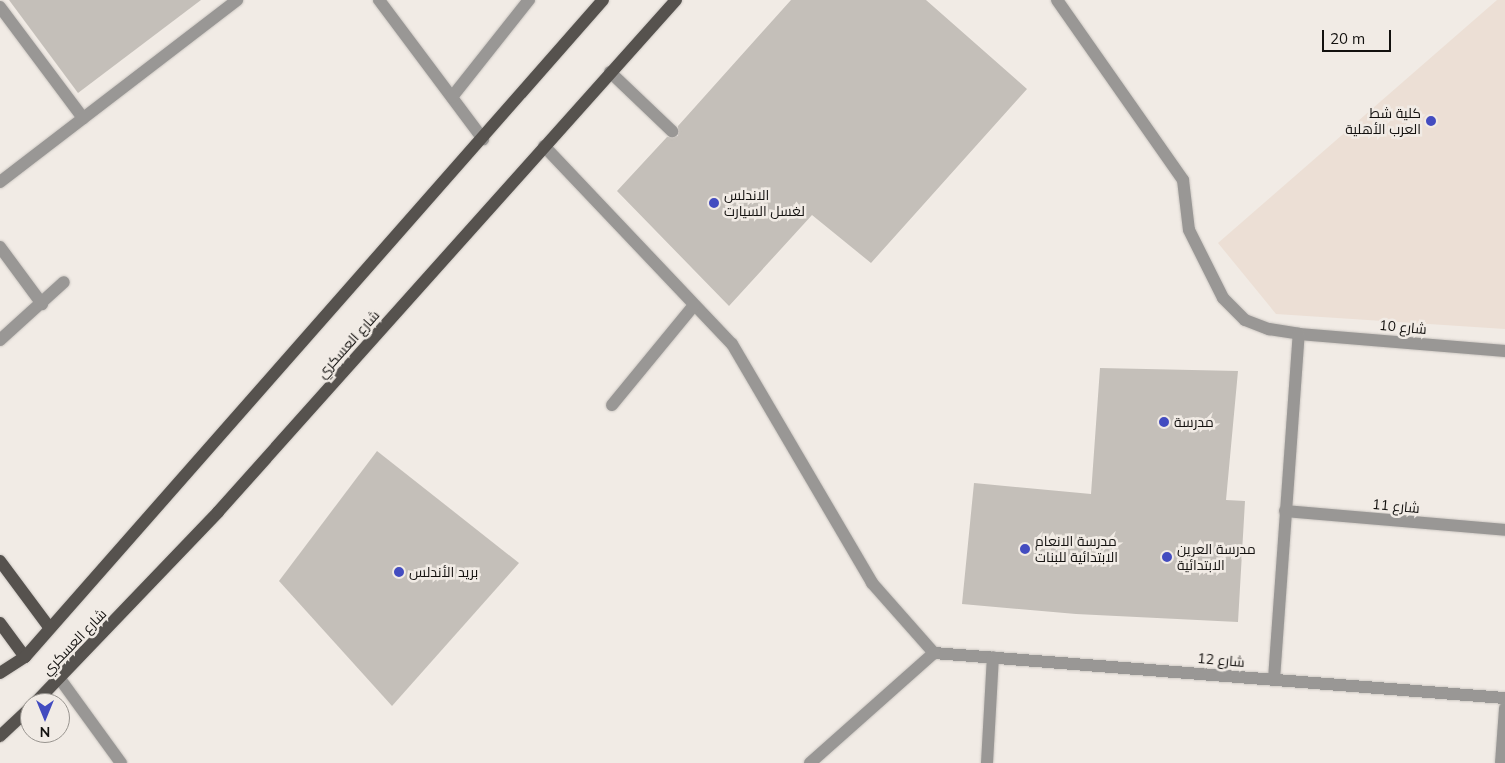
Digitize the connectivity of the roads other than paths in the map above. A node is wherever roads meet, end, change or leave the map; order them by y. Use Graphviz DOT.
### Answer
graph roads {
  1 [pos="237,0"];
  2 [pos="379,0"];
  3 [pos="529,0"];
  4 [pos="603,0"];
  5 [pos="676,0"];
  6 [pos="1057,0"];
  7 [pos="0,7"];
  8 [pos="610,72"];
  9 [pos="452,97"];
  10 [pos="83,118"];
  11 [pos="672,131"];
  12 [pos="483,139"];
  13 [pos="544,146"];
  14 [pos="0,182"];
  15 [pos="0,247"];
  16 [pos="64,282"];
  17 [pos="42,304"];
  18 [pos="694,305"];
  19 [pos="1299,334"];
  20 [pos="0,340"];
  21 [pos="1505,351"];
  22 [pos="612,405"];
  23 [pos="1285,511"];
  24 [pos="1505,530"];
  25 [pos="0,560"];
  26 [pos="0,623"];
  27 [pos="49,628"];
  28 [pos="934,653"];
  29 [pos="25,657"];
  30 [pos="993,657"];
  31 [pos="0,673"];
  32 [pos="60,679"];
  33 [pos="1274,679"];
  34 [pos="45,693"];
  35 [pos="1505,698"];
  36 [pos="1505,708"];
  37 [pos="20,717"];
  38 [pos="0,736"];
  39 [pos="121,763"];
  40 [pos="810,763"];
  41 [pos="987,763"];
  42 [pos="1501,763"];
  1 -- 10 [label="street"];
  2 -- 9 [label="street"];
  3 -- 9 [label="street"];
  4 -- 12 [label="main road, شارع العسكري"];
  5 -- 8 [label="main road, شارع العسكري"];
  6 -- 19 [label="street, شارع 10"];
  7 -- 10 [label="street"];
  8 -- 11 [label="street"];
  8 -- 13 [label="main road, شارع العسكري"];
  9 -- 12 [label="street"];
  10 -- 14 [label="street"];
  12 -- 27 [label="main road, شارع العسكري"];
  13 -- 18 [label="street"];
  13 -- 32 [label="main road, شارع العسكري"];
  15 -- 17 [label="street"];
  16 -- 17 [label="street"];
  17 -- 20 [label="street"];
  18 -- 22 [label="street"];
  18 -- 28 [label="street"];
  19 -- 21 [label="street, شارع 10"];
  19 -- 23 [label="street"];
  23 -- 24 [label="street, شارع 11"];
  23 -- 33 [label="street"];
  25 -- 27 [label="main road"];
  26 -- 29 [label="main road"];
  27 -- 29 [label="main road, شارع العسكري"];
  28 -- 30 [label="street, شارع 12"];
  28 -- 40 [label="street"];
  29 -- 31 [label="main road, شارع العسكري"];
  30 -- 33 [label="street, شارع 12"];
  30 -- 41 [label="street"];
  32 -- 34 [label="main road, شارع العسكري"];
  32 -- 39 [label="street"];
  33 -- 35 [label="street, شارع 12"];
  36 -- 42 [label="street"];
  37 -- 38 [label="main road"];
}
